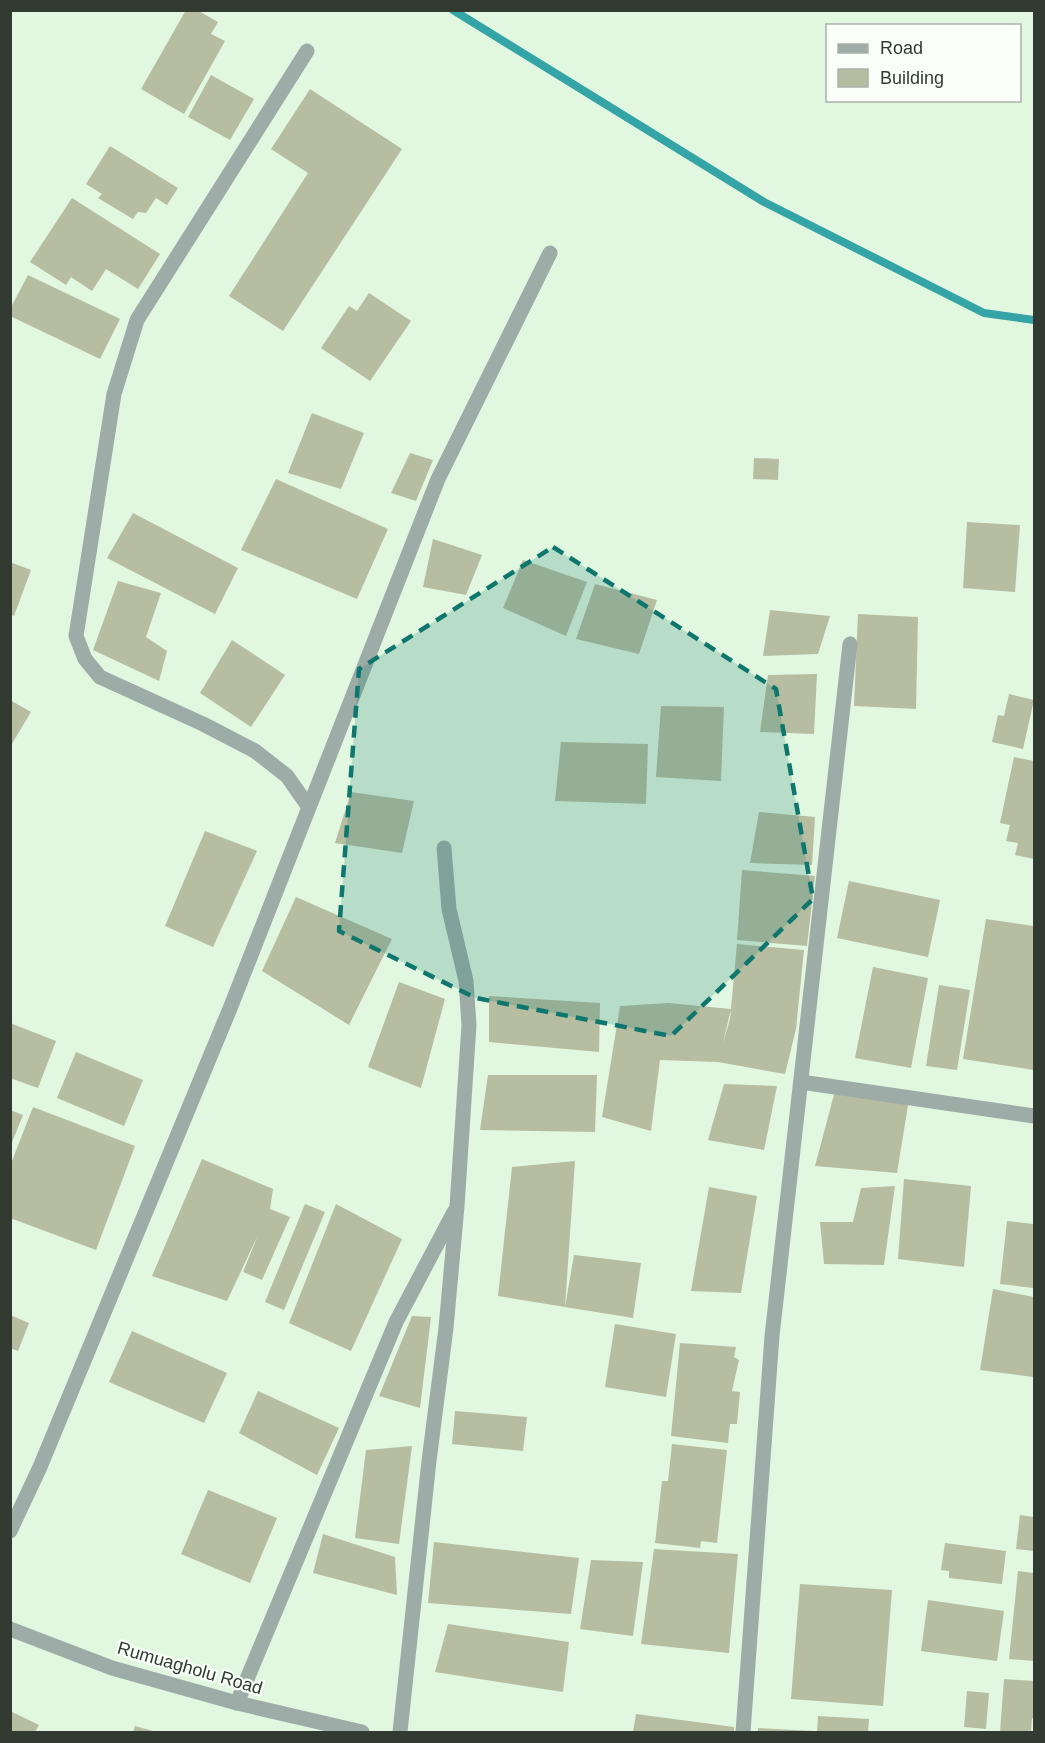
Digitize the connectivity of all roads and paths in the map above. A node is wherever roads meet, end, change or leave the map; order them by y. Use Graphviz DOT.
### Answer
graph roads {
  1 [pos="307,51"];
  2 [pos="550,253"];
  3 [pos="850,644"];
  4 [pos="308,806"];
  5 [pos="444,848"];
  6 [pos="801,1082"];
  7 [pos="1035,1116"];
  8 [pos="457,1206"];
  9 [pos="10,1531"];
  10 [pos="10,1629"];
  11 [pos="237,1703"];
  12 [pos="321,1728"];
  13 [pos="362,1732"];
  14 [pos="400,1732"];
  15 [pos="743,1732"];
  1 -- 4 [label="street"];
  2 -- 4 [label="street"];
  3 -- 6 [label="street"];
  4 -- 9 [label="street"];
  5 -- 8 [label="street"];
  6 -- 7 [label="street"];
  6 -- 15 [label="street"];
  8 -- 11 [label="street"];
  8 -- 14 [label="street"];
  10 -- 11 [label="street, Rumuagholu Road"];
  11 -- 12 [label="street, Rumuagholu Road"];
  12 -- 13 [label="street, Rumuagholu Road"];
}
